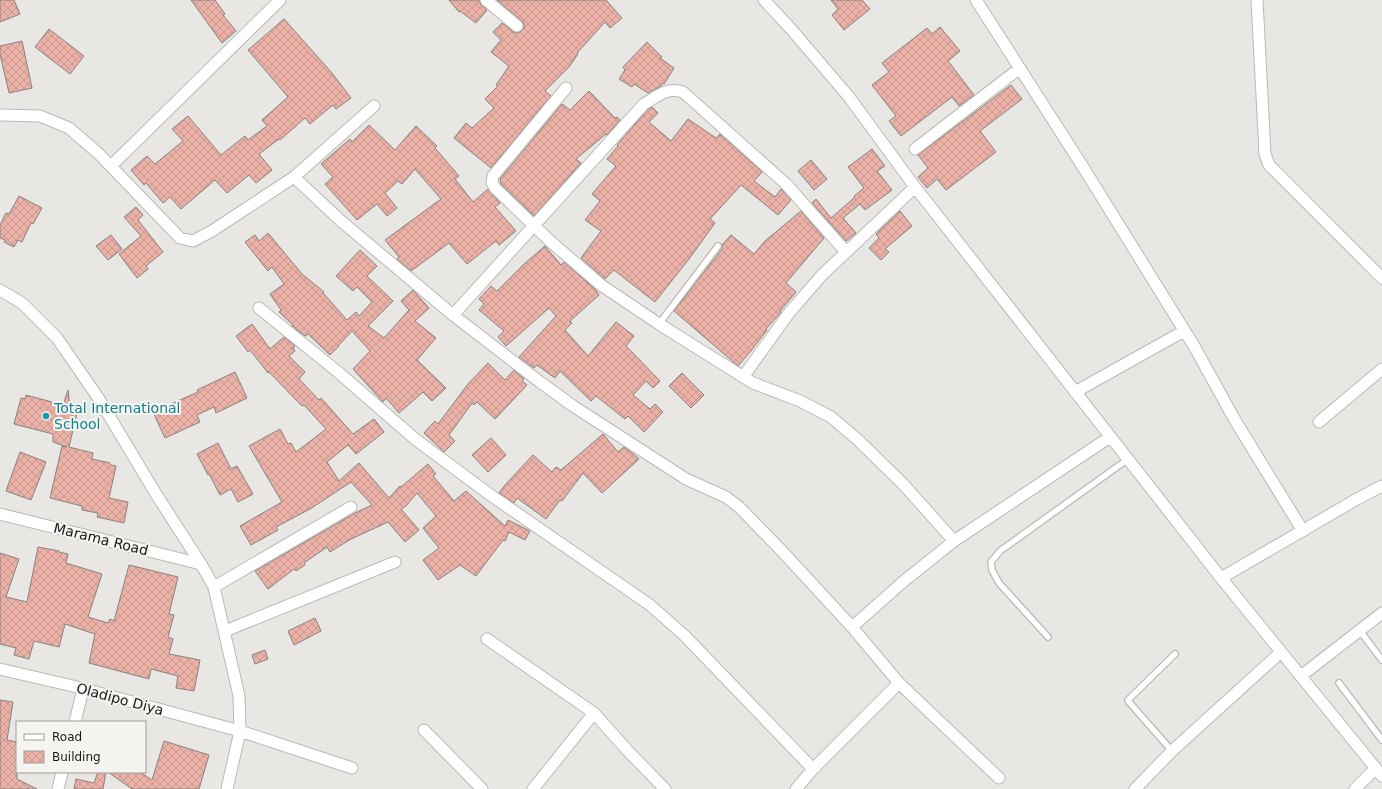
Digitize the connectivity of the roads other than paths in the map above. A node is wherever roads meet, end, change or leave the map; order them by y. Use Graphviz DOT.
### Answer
graph roads {
  1 [pos="280,0"];
  2 [pos="486,0"];
  3 [pos="764,0"];
  4 [pos="976,0"];
  5 [pos="1257,0"];
  6 [pos="517,26"];
  7 [pos="1020,68"];
  8 [pos="566,88"];
  9 [pos="374,106"];
  10 [pos="0,115"];
  11 [pos="915,149"];
  12 [pos="111,166"];
  13 [pos="294,177"];
  14 [pos="915,187"];
  15 [pos="535,225"];
  16 [pos="718,246"];
  17 [pos="846,252"];
  18 [pos="1382,278"];
  19 [pos="0,290"];
  20 [pos="260,308"];
  21 [pos="453,316"];
  22 [pos="659,324"];
  23 [pos="1184,330"];
  24 [pos="1382,369"];
  25 [pos="743,377"];
  26 [pos="1075,392"];
  27 [pos="1319,422"];
  28 [pos="1110,436"];
  29 [pos="1128,459"];
  30 [pos="1382,486"];
  31 [pos="352,507"];
  32 [pos="0,514"];
  33 [pos="1302,531"];
  34 [pos="954,541"];
  35 [pos="395,562"];
  36 [pos="201,564"];
  37 [pos="1221,578"];
  38 [pos="214,587"];
  39 [pos="1382,613"];
  40 [pos="852,627"];
  41 [pos="225,631"];
  42 [pos="1360,631"];
  43 [pos="1048,637"];
  44 [pos="487,639"];
  45 [pos="1281,652"];
  46 [pos="1175,654"];
  47 [pos="1382,660"];
  48 [pos="0,669"];
  49 [pos="1301,676"];
  50 [pos="899,682"];
  51 [pos="1339,683"];
  52 [pos="83,689"];
  53 [pos="594,713"];
  54 [pos="75,721"];
  55 [pos="424,730"];
  56 [pos="240,731"];
  57 [pos="1382,740"];
  58 [pos="1172,751"];
  59 [pos="352,768"];
  60 [pos="813,769"];
  61 [pos="1379,772"];
  62 [pos="62,773"];
  63 [pos="999,778"];
  64 [pos="58,789"];
  65 [pos="227,789"];
  66 [pos="482,789"];
  67 [pos="534,789"];
  68 [pos="665,789"];
  69 [pos="796,789"];
  70 [pos="1135,789"];
  71 [pos="1355,789"];
  1 -- 12 [label="street"];
  2 -- 6 [label="street"];
  3 -- 14 [label="street"];
  4 -- 7 [label="street"];
  5 -- 18 [label="street"];
  7 -- 11 [label="street"];
  7 -- 23 [label="street"];
  8 -- 15 [label="street"];
  9 -- 13 [label="street"];
  10 -- 12 [label="street"];
  12 -- 13 [label="street"];
  13 -- 21 [label="street"];
  14 -- 17 [label="street"];
  14 -- 26 [label="street"];
  15 -- 17 [label="street"];
  15 -- 21 [label="street"];
  15 -- 22 [label="street"];
  16 -- 22 [label="lane"];
  17 -- 25 [label="street"];
  19 -- 36 [label="street"];
  20 -- 60 [label="street"];
  21 -- 40 [label="street"];
  22 -- 25 [label="street"];
  23 -- 26 [label="street"];
  23 -- 33 [label="street"];
  24 -- 27 [label="street"];
  25 -- 34 [label="street"];
  26 -- 28 [label="street"];
  28 -- 29 [label="street"];
  28 -- 34 [label="street"];
  29 -- 37 [label="street"];
  29 -- 43 [label="lane"];
  30 -- 33 [label="street"];
  31 -- 38 [label="street"];
  32 -- 36 [label="street, Marama Road"];
  33 -- 37 [label="street"];
  34 -- 40 [label="street"];
  35 -- 41 [label="street"];
  36 -- 38 [label="street"];
  37 -- 45 [label="street"];
  38 -- 41 [label="street"];
  39 -- 42 [label="street"];
  40 -- 50 [label="street"];
  41 -- 56 [label="street"];
  42 -- 47 [label="lane"];
  42 -- 49 [label="street"];
  44 -- 53 [label="street"];
  45 -- 49 [label="street"];
  45 -- 58 [label="street"];
  46 -- 58 [label="lane"];
  48 -- 52 [label="street, Oladipo Diya"];
  49 -- 61 [label="street"];
  50 -- 60 [label="street"];
  50 -- 63 [label="street"];
  51 -- 57 [label="lane"];
  52 -- 54 [label="street"];
  52 -- 56 [label="street, Oladipo Diya"];
  53 -- 67 [label="street"];
  53 -- 68 [label="street"];
  55 -- 66 [label="street"];
  56 -- 59 [label="street, Oladipo Diya"];
  56 -- 65 [label="street"];
  58 -- 70 [label="street"];
  60 -- 69 [label="street"];
  61 -- 71 [label="street"];
  62 -- 64 [label="street"];
}
